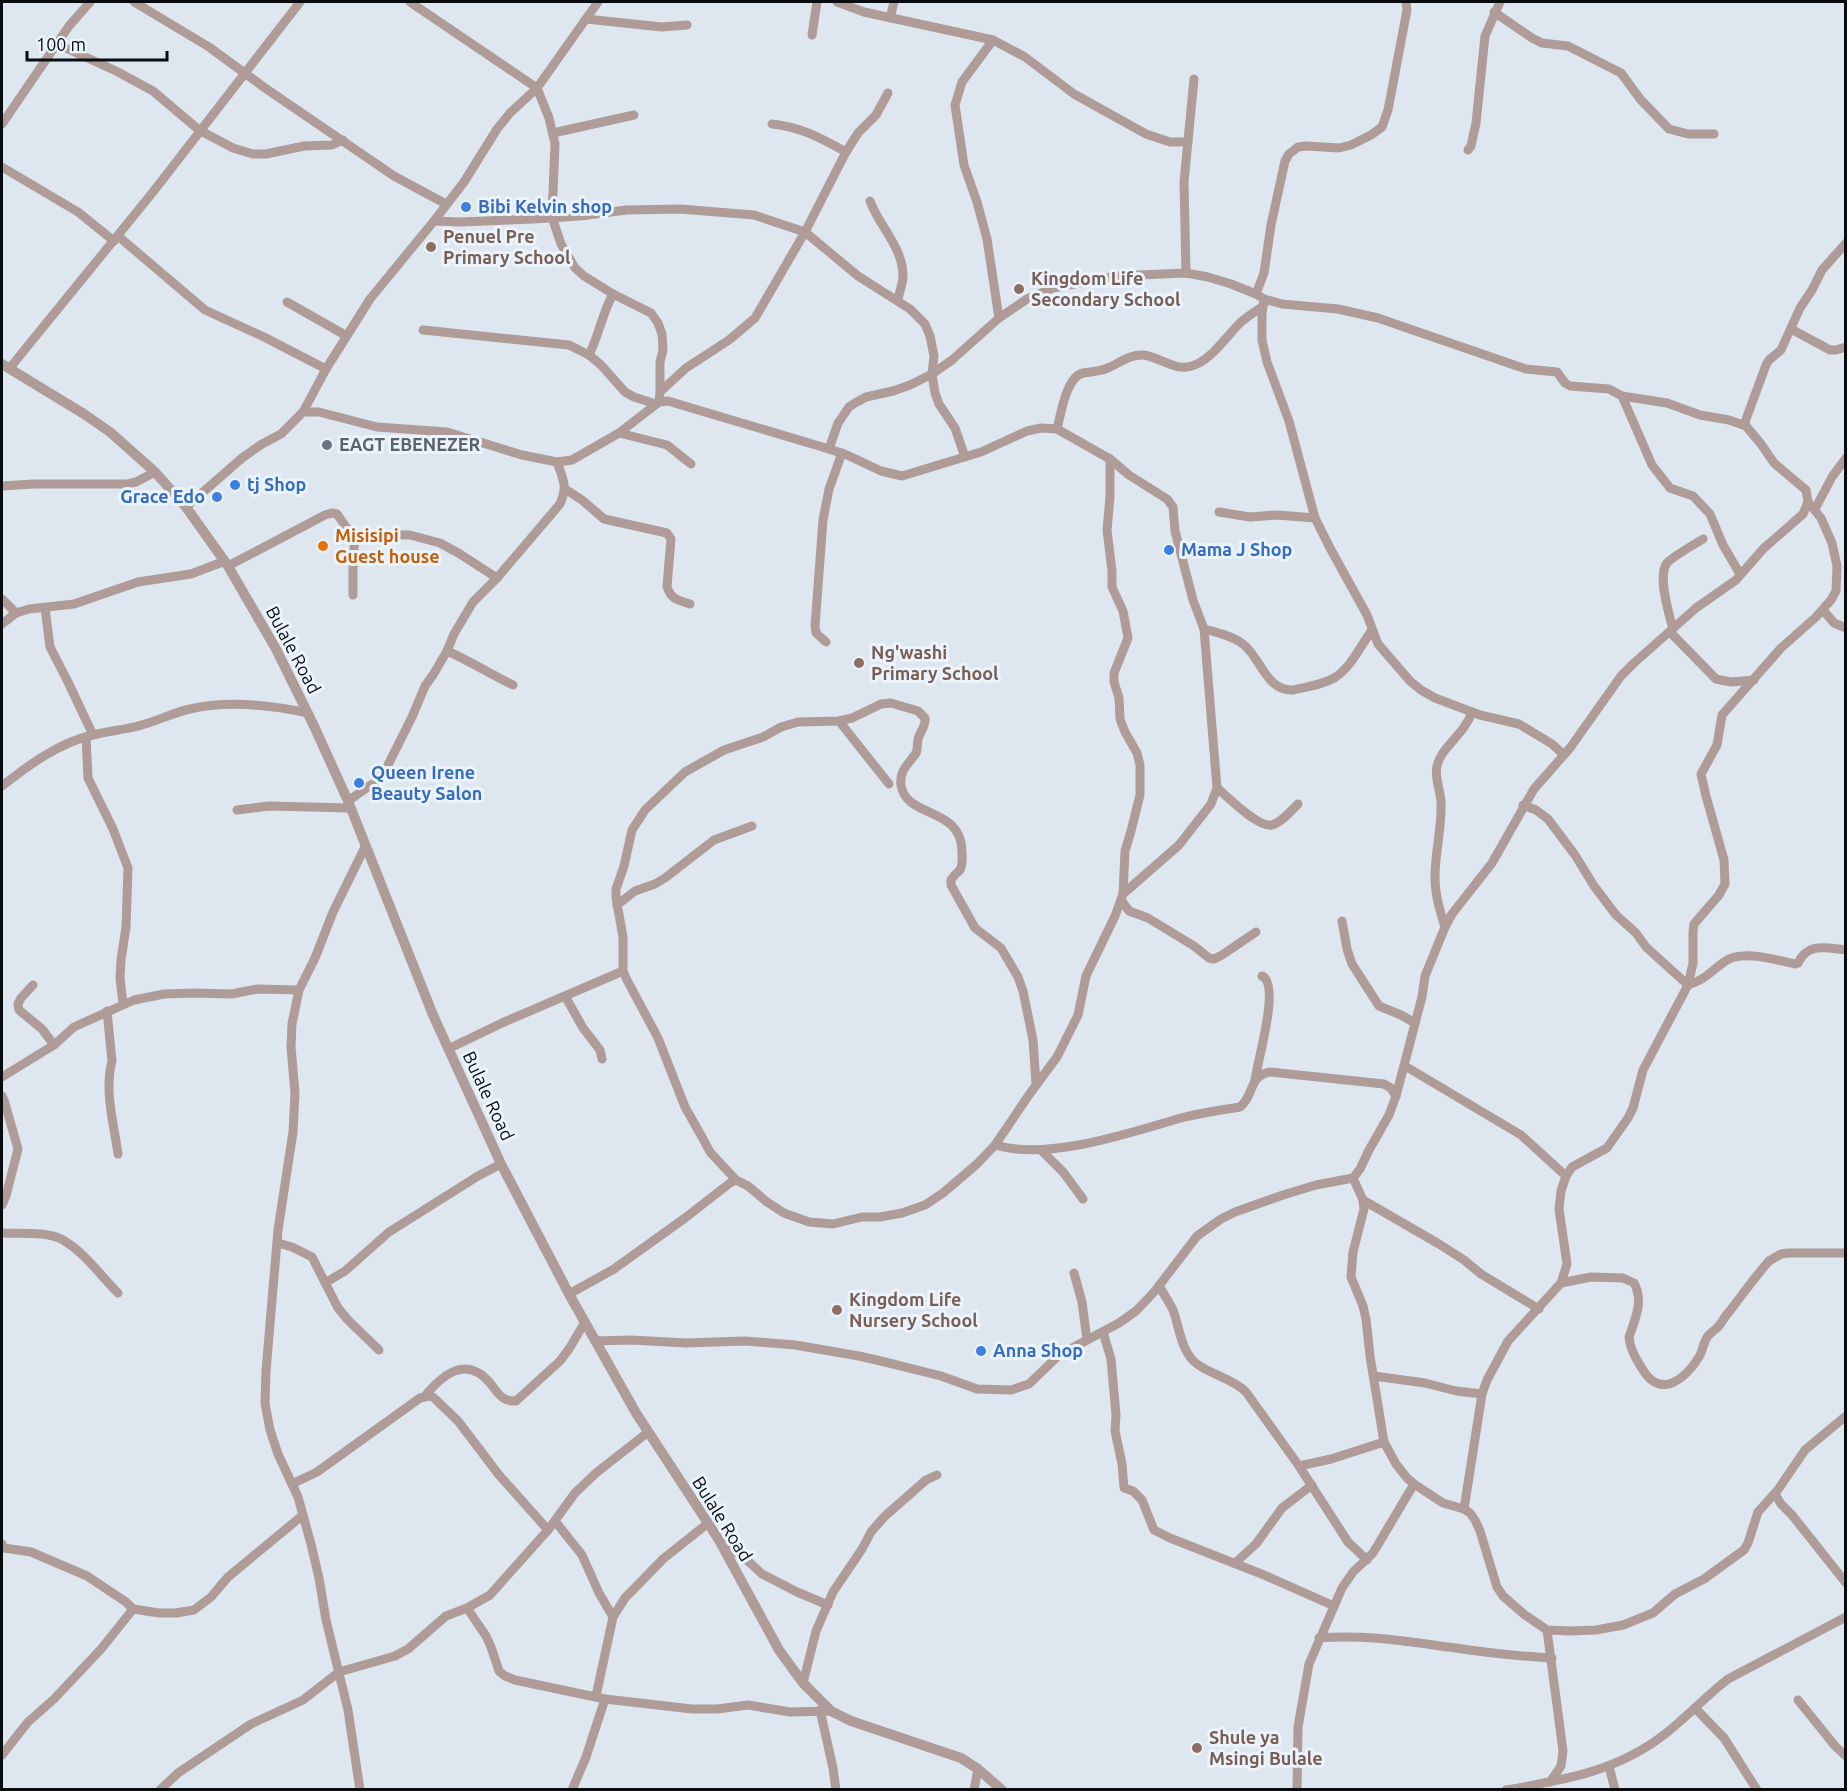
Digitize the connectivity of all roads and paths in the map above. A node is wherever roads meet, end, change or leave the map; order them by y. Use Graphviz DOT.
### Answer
graph roads {
  1 [pos="90,2"];
  2 [pos="134,2"];
  3 [pos="300,2"];
  4 [pos="410,2"];
  5 [pos="598,2"];
  6 [pos="817,2"];
  7 [pos="837,2"];
  8 [pos="894,2"];
  9 [pos="1406,2"];
  10 [pos="1500,2"];
  11 [pos="1494,12"];
  12 [pos="890,18"];
  13 [pos="586,19"];
  14 [pos="687,26"];
  15 [pos="812,35"];
  16 [pos="993,40"];
  17 [pos="57,44"];
  18 [pos="244,74"];
  19 [pos="1194,79"];
  20 [pos="537,88"];
  21 [pos="888,93"];
  22 [pos="634,115"];
  23 [pos="2,124"];
  24 [pos="772,124"];
  25 [pos="199,130"];
  26 [pos="553,133"];
  27 [pos="1714,134"];
  28 [pos="343,140"];
  29 [pos="1188,142"];
  30 [pos="1468,150"];
  31 [pos="846,152"];
  32 [pos="2,167"];
  33 [pos="870,201"];
  34 [pos="446,204"];
  35 [pos="552,217"];
  36 [pos="434,221"];
  37 [pos="805,232"];
  38 [pos="116,238"];
  39 [pos="1845,243"];
  40 [pos="1185,273"];
  41 [pos="613,294"];
  42 [pos="898,300"];
  43 [pos="1261,300"];
  44 [pos="287,302"];
  45 [pos="999,318"];
  46 [pos="1791,329"];
  47 [pos="423,330"];
  48 [pos="345,336"];
  49 [pos="1842,350"];
  50 [pos="589,355"];
  51 [pos="5,367"];
  52 [pos="326,369"];
  53 [pos="932,374"];
  54 [pos="660,392"];
  55 [pos="1622,396"];
  56 [pos="657,403"];
  57 [pos="303,412"];
  58 [pos="1746,426"];
  59 [pos="1057,429"];
  60 [pos="619,434"];
  61 [pos="829,449"];
  62 [pos="842,453"];
  63 [pos="965,457"];
  64 [pos="1845,458"];
  65 [pos="1110,459"];
  66 [pos="558,462"];
  67 [pos="691,464"];
  68 [pos="155,472"];
  69 [pos="2,486"];
  70 [pos="565,489"];
  71 [pos="1811,506"];
  72 [pos="186,507"];
  73 [pos="1219,512"];
  74 [pos="1315,518"];
  75 [pos="355,534"];
  76 [pos="1703,539"];
  77 [pos="227,564"];
  78 [pos="1740,574"];
  79 [pos="496,578"];
  80 [pos="1841,587"];
  81 [pos="353,595"];
  82 [pos="2,598"];
  83 [pos="690,604"];
  84 [pos="45,608"];
  85 [pos="1823,610"];
  86 [pos="16,613"];
  87 [pos="2,624"];
  88 [pos="1204,628"];
  89 [pos="1845,628"];
  90 [pos="1372,630"];
  91 [pos="1671,630"];
  92 [pos="826,642"];
  93 [pos="447,651"];
  94 [pos="1754,680"];
  95 [pos="513,685"];
  96 [pos="1472,712"];
  97 [pos="308,713"];
  98 [pos="839,721"];
  99 [pos="89,736"];
  100 [pos="1564,755"];
  101 [pos="889,784"];
  102 [pos="2,786"];
  103 [pos="1217,788"];
  104 [pos="1298,804"];
  105 [pos="349,805"];
  106 [pos="1524,805"];
  107 [pos="237,810"];
  108 [pos="752,826"];
  109 [pos="365,847"];
  110 [pos="1122,897"];
  111 [pos="616,905"];
  112 [pos="1129,911"];
  113 [pos="1116,913"];
  114 [pos="1342,921"];
  115 [pos="1445,927"];
  116 [pos="1256,932"];
  117 [pos="1845,950"];
  118 [pos="624,971"];
  119 [pos="1262,976"];
  120 [pos="33,985"];
  121 [pos="1688,985"];
  122 [pos="299,990"];
  123 [pos="565,996"];
  124 [pos="123,1004"];
  125 [pos="107,1011"];
  126 [pos="1414,1023"];
  127 [pos="54,1045"];
  128 [pos="448,1049"];
  129 [pos="602,1059"];
  130 [pos="1405,1066"];
  131 [pos="2,1077"];
  132 [pos="1255,1080"];
  133 [pos="1036,1084"];
  134 [pos="2,1096"];
  135 [pos="1396,1096"];
  136 [pos="995,1145"];
  137 [pos="1041,1150"];
  138 [pos="118,1154"];
  139 [pos="501,1164"];
  140 [pos="1566,1176"];
  141 [pos="1353,1178"];
  142 [pos="736,1180"];
  143 [pos="1083,1199"];
  144 [pos="1363,1200"];
  145 [pos="2,1205"];
  146 [pos="2,1233"];
  147 [pos="278,1243"];
  148 [pos="1845,1252"];
  149 [pos="1074,1273"];
  150 [pos="325,1283"];
  151 [pos="1561,1283"];
  152 [pos="1160,1286"];
  153 [pos="117,1293"];
  154 [pos="569,1294"];
  155 [pos="1539,1309"];
  156 [pos="585,1322"];
  157 [pos="1103,1332"];
  158 [pos="1087,1340"];
  159 [pos="595,1341"];
  160 [pos="380,1350"];
  161 [pos="1374,1376"];
  162 [pos="1482,1394"];
  163 [pos="424,1397"];
  164 [pos="1845,1416"];
  165 [pos="647,1432"];
  166 [pos="1384,1442"];
  167 [pos="1299,1466"];
  168 [pos="937,1475"];
  169 [pos="292,1484"];
  170 [pos="1414,1484"];
  171 [pos="1312,1485"];
  172 [pos="1775,1493"];
  173 [pos="1464,1509"];
  174 [pos="303,1515"];
  175 [pos="555,1521"];
  176 [pos="707,1524"];
  177 [pos="548,1530"];
  178 [pos="719,1540"];
  179 [pos="2,1544"];
  180 [pos="1367,1560"];
  181 [pos="1235,1563"];
  182 [pos="1845,1583"];
  183 [pos="828,1605"];
  184 [pos="1334,1606"];
  185 [pos="467,1608"];
  186 [pos="133,1609"];
  187 [pos="613,1617"];
  188 [pos="1845,1617"];
  189 [pos="1547,1630"];
  190 [pos="1319,1638"];
  191 [pos="1552,1658"];
  192 [pos="339,1672"];
  193 [pos="803,1683"];
  194 [pos="601,1697"];
  195 [pos="1798,1700"];
  196 [pos="1695,1708"];
  197 [pos="825,1711"];
  198 [pos="2,1755"];
  199 [pos="1845,1756"];
  200 [pos="1609,1766"];
  201 [pos="978,1769"];
  202 [pos="1550,1782"];
  203 [pos="1536,1787"];
  204 [pos="159,1790"];
  205 [pos="360,1790"];
  206 [pos="572,1790"];
  207 [pos="836,1790"];
  208 [pos="974,1790"];
  209 [pos="1002,1790"];
  210 [pos="1297,1790"];
  211 [pos="1506,1790"];
  212 [pos="1616,1790"];
  213 [pos="1757,1790"];
  1 -- 17 [label="street"];
  2 -- 18 [label="street"];
  3 -- 18 [label="street"];
  4 -- 20 [label="street"];
  5 -- 13 [label="street"];
  6 -- 15 [label="street"];
  7 -- 12 [label="street"];
  8 -- 12 [label="street"];
  9 -- 43 [label="street"];
  10 -- 11 [label="street"];
  11 -- 27 [label="street"];
  11 -- 30 [label="street"];
  12 -- 16 [label="street"];
  13 -- 14 [label="street"];
  13 -- 20 [label="street"];
  16 -- 29 [label="street"];
  16 -- 45 [label="street"];
  17 -- 23 [label="street"];
  17 -- 25 [label="street"];
  18 -- 25 [label="street"];
  18 -- 28 [label="street"];
  19 -- 29 [label="street"];
  20 -- 26 [label="street"];
  20 -- 34 [label="street"];
  21 -- 31 [label="street"];
  22 -- 26 [label="street"];
  24 -- 31 [label="street"];
  25 -- 28 [label="street"];
  25 -- 38 [label="street"];
  26 -- 35 [label="street"];
  28 -- 34 [label="street"];
  29 -- 40 [label="street"];
  31 -- 37 [label="street"];
  32 -- 38 [label="street"];
  33 -- 42 [label="street"];
  34 -- 36 [label="street"];
  35 -- 36 [label="street"];
  35 -- 37 [label="street"];
  35 -- 41 [label="street"];
  36 -- 48 [label="street"];
  37 -- 42 [label="street"];
  37 -- 54 [label="street"];
  38 -- 51 [label="street"];
  38 -- 52 [label="street"];
  39 -- 46 [label="street"];
  40 -- 43 [label="street"];
  40 -- 45 [label="street"];
  41 -- 50 [label="street"];
  41 -- 54 [label="street"];
  42 -- 53 [label="street"];
  43 -- 55 [label="street"];
  43 -- 59 [label="street"];
  43 -- 74 [label="street"];
  44 -- 48 [label="street"];
  45 -- 53 [label="street"];
  46 -- 49 [label="street"];
  46 -- 58 [label="street"];
  47 -- 50 [label="street"];
  48 -- 52 [label="street"];
  50 -- 56 [label="street"];
  51 -- 68 [label="street, Bulale Road"];
  52 -- 57 [label="street"];
  53 -- 61 [label="street"];
  53 -- 63 [label="street"];
  54 -- 56 [label="street"];
  55 -- 58 [label="street"];
  55 -- 78 [label="street"];
  56 -- 60 [label="street"];
  56 -- 61 [label="street"];
  57 -- 66 [label="street"];
  57 -- 72 [label="street"];
  58 -- 71 [label="street"];
  59 -- 63 [label="street"];
  59 -- 65 [label="street"];
  60 -- 66 [label="street"];
  60 -- 67 [label="street"];
  61 -- 62 [label="street"];
  62 -- 63 [label="street"];
  62 -- 92 [label="street"];
  64 -- 71 [label="street"];
  65 -- 88 [label="street"];
  65 -- 110 [label="street"];
  66 -- 70 [label="street"];
  68 -- 69 [label="street"];
  68 -- 72 [label="street, Bulale Road"];
  70 -- 79 [label="street"];
  70 -- 83 [label="street"];
  71 -- 78 [label="street"];
  71 -- 80 [label="street"];
  72 -- 77 [label="street, Bulale Road"];
  73 -- 74 [label="street"];
  74 -- 90 [label="street"];
  75 -- 77 [label="street"];
  75 -- 79 [label="street"];
  75 -- 81 [label="street"];
  76 -- 91 [label="street"];
  77 -- 84 [label="street"];
  77 -- 97 [label="street, Bulale Road"];
  78 -- 91 [label="street"];
  79 -- 93 [label="street"];
  80 -- 85 [label="street"];
  82 -- 86 [label="street"];
  84 -- 86 [label="street"];
  84 -- 99 [label="street"];
  85 -- 89 [label="street"];
  85 -- 94 [label="street"];
  86 -- 87 [label="street"];
  88 -- 90 [label="street"];
  88 -- 103 [label="street"];
  90 -- 96 [label="street"];
  91 -- 94 [label="street"];
  91 -- 100 [label="street"];
  93 -- 95 [label="street"];
  93 -- 105 [label="street"];
  94 -- 121 [label="street"];
  96 -- 100 [label="street"];
  96 -- 115 [label="street"];
  97 -- 99 [label="street"];
  97 -- 105 [label="street, Bulale Road"];
  98 -- 101 [label="street"];
  98 -- 111 [label="street"];
  98 -- 133 [label="street"];
  99 -- 102 [label="street"];
  99 -- 124 [label="street"];
  100 -- 106 [label="street"];
  103 -- 104 [label="street"];
  103 -- 110 [label="street"];
  105 -- 107 [label="street"];
  105 -- 109 [label="street, Bulale Road"];
  106 -- 115 [label="street"];
  106 -- 121 [label="street"];
  108 -- 111 [label="street"];
  109 -- 122 [label="street"];
  109 -- 128 [label="street, Bulale Road"];
  110 -- 112 [label="street"];
  110 -- 113 [label="street"];
  111 -- 118 [label="street"];
  112 -- 113 [label="street"];
  112 -- 116 [label="street"];
  113 -- 133 [label="street"];
  114 -- 126 [label="street"];
  115 -- 126 [label="street"];
  117 -- 121 [label="street"];
  118 -- 123 [label="street"];
  118 -- 142 [label="street"];
  119 -- 132 [label="street"];
  120 -- 127 [label="street"];
  121 -- 140 [label="street"];
  122 -- 124 [label="street"];
  122 -- 147 [label="street"];
  123 -- 128 [label="street"];
  123 -- 129 [label="street"];
  124 -- 125 [label="street"];
  125 -- 127 [label="street"];
  125 -- 138 [label="street"];
  126 -- 130 [label="street"];
  127 -- 131 [label="street"];
  128 -- 139 [label="street, Bulale Road"];
  130 -- 135 [label="street"];
  130 -- 140 [label="street"];
  132 -- 135 [label="street"];
  132 -- 137 [label="street"];
  133 -- 136 [label="street"];
  134 -- 145 [label="street"];
  135 -- 141 [label="street"];
  136 -- 137 [label="street"];
  136 -- 142 [label="street"];
  137 -- 143 [label="street"];
  139 -- 150 [label="street"];
  139 -- 154 [label="street, Bulale Road"];
  140 -- 151 [label="street"];
  141 -- 144 [label="street"];
  141 -- 152 [label="street"];
  142 -- 154 [label="street"];
  144 -- 155 [label="street"];
  144 -- 161 [label="street"];
  146 -- 153 [label="street"];
  147 -- 150 [label="street"];
  147 -- 169 [label="street"];
  148 -- 151 [label="street"];
  149 -- 158 [label="street"];
  150 -- 160 [label="street"];
  151 -- 155 [label="street"];
  152 -- 157 [label="street"];
  152 -- 167 [label="street"];
  154 -- 156 [label="street, Bulale Road"];
  155 -- 162 [label="street"];
  156 -- 159 [label="street, Bulale Road"];
  156 -- 163 [label="street"];
  157 -- 158 [label="street"];
  157 -- 181 [label="street"];
  158 -- 159 [label="street"];
  159 -- 165 [label="street, Bulale Road"];
  161 -- 162 [label="street"];
  161 -- 166 [label="street"];
  162 -- 173 [label="street"];
  163 -- 169 [label="street"];
  163 -- 177 [label="street"];
  164 -- 172 [label="street"];
  165 -- 175 [label="street"];
  165 -- 176 [label="street, Bulale Road"];
  166 -- 167 [label="street"];
  166 -- 170 [label="street"];
  167 -- 171 [label="street"];
  168 -- 183 [label="street"];
  169 -- 174 [label="street"];
  170 -- 173 [label="street"];
  170 -- 180 [label="street"];
  171 -- 180 [label="street"];
  171 -- 181 [label="street"];
  172 -- 182 [label="street"];
  172 -- 189 [label="street"];
  173 -- 189 [label="street"];
  174 -- 186 [label="street"];
  174 -- 192 [label="street"];
  175 -- 177 [label="street"];
  175 -- 187 [label="street"];
  176 -- 178 [label="street, Bulale Road"];
  176 -- 187 [label="street"];
  177 -- 185 [label="street"];
  178 -- 183 [label="street"];
  178 -- 193 [label="street, Bulale Road"];
  179 -- 186 [label="street"];
  180 -- 184 [label="street"];
  181 -- 184 [label="street"];
  183 -- 193 [label="street"];
  184 -- 190 [label="street"];
  185 -- 192 [label="street"];
  185 -- 194 [label="street"];
  186 -- 198 [label="street"];
  187 -- 194 [label="street"];
  188 -- 196 [label="street"];
  189 -- 191 [label="street"];
  190 -- 191 [label="street"];
  190 -- 210 [label="street"];
  191 -- 202 [label="street"];
  192 -- 204 [label="street"];
  192 -- 205 [label="street"];
  193 -- 197 [label="street, Bulale Road"];
  194 -- 197 [label="street"];
  194 -- 206 [label="street"];
  195 -- 199 [label="street"];
  196 -- 200 [label="street"];
  196 -- 213 [label="street"];
  197 -- 201 [label="street, Bulale Road"];
  197 -- 207 [label="street"];
  200 -- 202 [label="street"];
  200 -- 212 [label="street"];
  201 -- 208 [label="street"];
  201 -- 209 [label="street, Bulale Road"];
  202 -- 203 [label="street"];
  203 -- 211 [label="street"];
}
